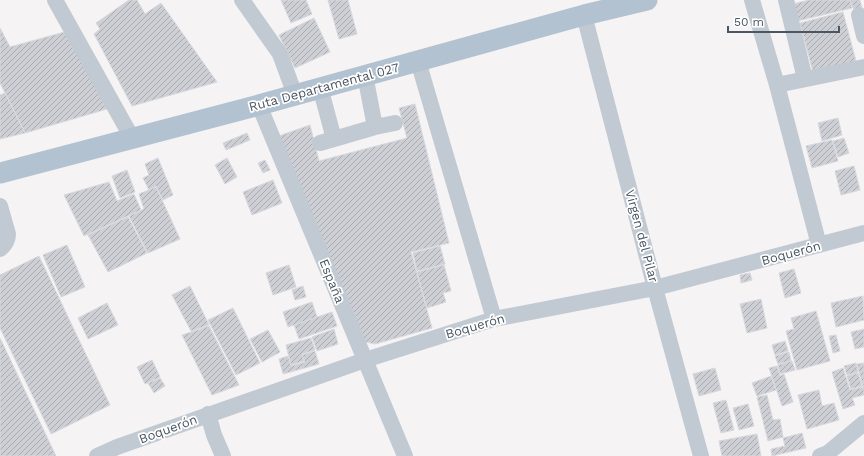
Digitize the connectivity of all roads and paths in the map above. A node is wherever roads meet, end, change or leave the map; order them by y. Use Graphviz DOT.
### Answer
graph roads {
  1 [pos="55,0"];
  2 [pos="242,0"];
  3 [pos="647,0"];
  4 [pos="752,0"];
  5 [pos="786,0"];
  6 [pos="584,15"];
  7 [pos="859,15"];
  8 [pos="864,36"];
  9 [pos="418,61"];
  10 [pos="864,67"];
  11 [pos="366,75"];
  12 [pos="805,79"];
  13 [pos="777,85"];
  14 [pos="320,87"];
  15 [pos="296,95"];
  16 [pos="259,105"];
  17 [pos="395,123"];
  18 [pos="375,127"];
  19 [pos="132,138"];
  20 [pos="0,173"];
  21 [pos="0,206"];
  22 [pos="864,233"];
  23 [pos="819,245"];
  24 [pos="0,248"];
  25 [pos="656,288"];
  26 [pos="494,319"];
  27 [pos="364,360"];
  28 [pos="208,414"];
  29 [pos="864,423"];
  30 [pos="97,456"];
  31 [pos="222,456"];
  32 [pos="405,456"];
  33 [pos="701,456"];
  34 [pos="820,456"];
  1 -- 19 [label="street"];
  2 -- 15 [label="street"];
  3 -- 6 [label="main road, Ruta Departamental 027"];
  4 -- 13 [label="street"];
  5 -- 12 [label="street"];
  6 -- 9 [label="main road, Ruta Departamental 027"];
  6 -- 25 [label="street, Virgen del Pilar"];
  7 -- 8 [label="street"];
  9 -- 11 [label="main road, Ruta Departamental 027"];
  9 -- 26 [label="street"];
  10 -- 12 [label="street"];
  11 -- 14 [label="main road, Ruta Departamental 027"];
  11 -- 18 [label="street"];
  12 -- 13 [label="street"];
  13 -- 23 [label="street"];
  14 -- 15 [label="main road, Ruta Departamental 027"];
  14 -- 18 [label="street"];
  15 -- 16 [label="main road, Ruta Departamental 027"];
  16 -- 19 [label="main road, Ruta Departamental 027"];
  16 -- 27 [label="street, España"];
  17 -- 18 [label="street"];
  19 -- 20 [label="main road, Ruta Departamental 027"];
  21 -- 24 [label="street"];
  22 -- 23 [label="street, Boquerón"];
  23 -- 25 [label="street, Boquerón"];
  25 -- 26 [label="street, Boquerón"];
  25 -- 33 [label="street, Virgen del Pilar"];
  26 -- 27 [label="street, Boquerón"];
  27 -- 28 [label="street, Boquerón"];
  27 -- 32 [label="street, España"];
  28 -- 30 [label="street, Boquerón"];
  28 -- 31 [label="street"];
  29 -- 34 [label="street"];
}
